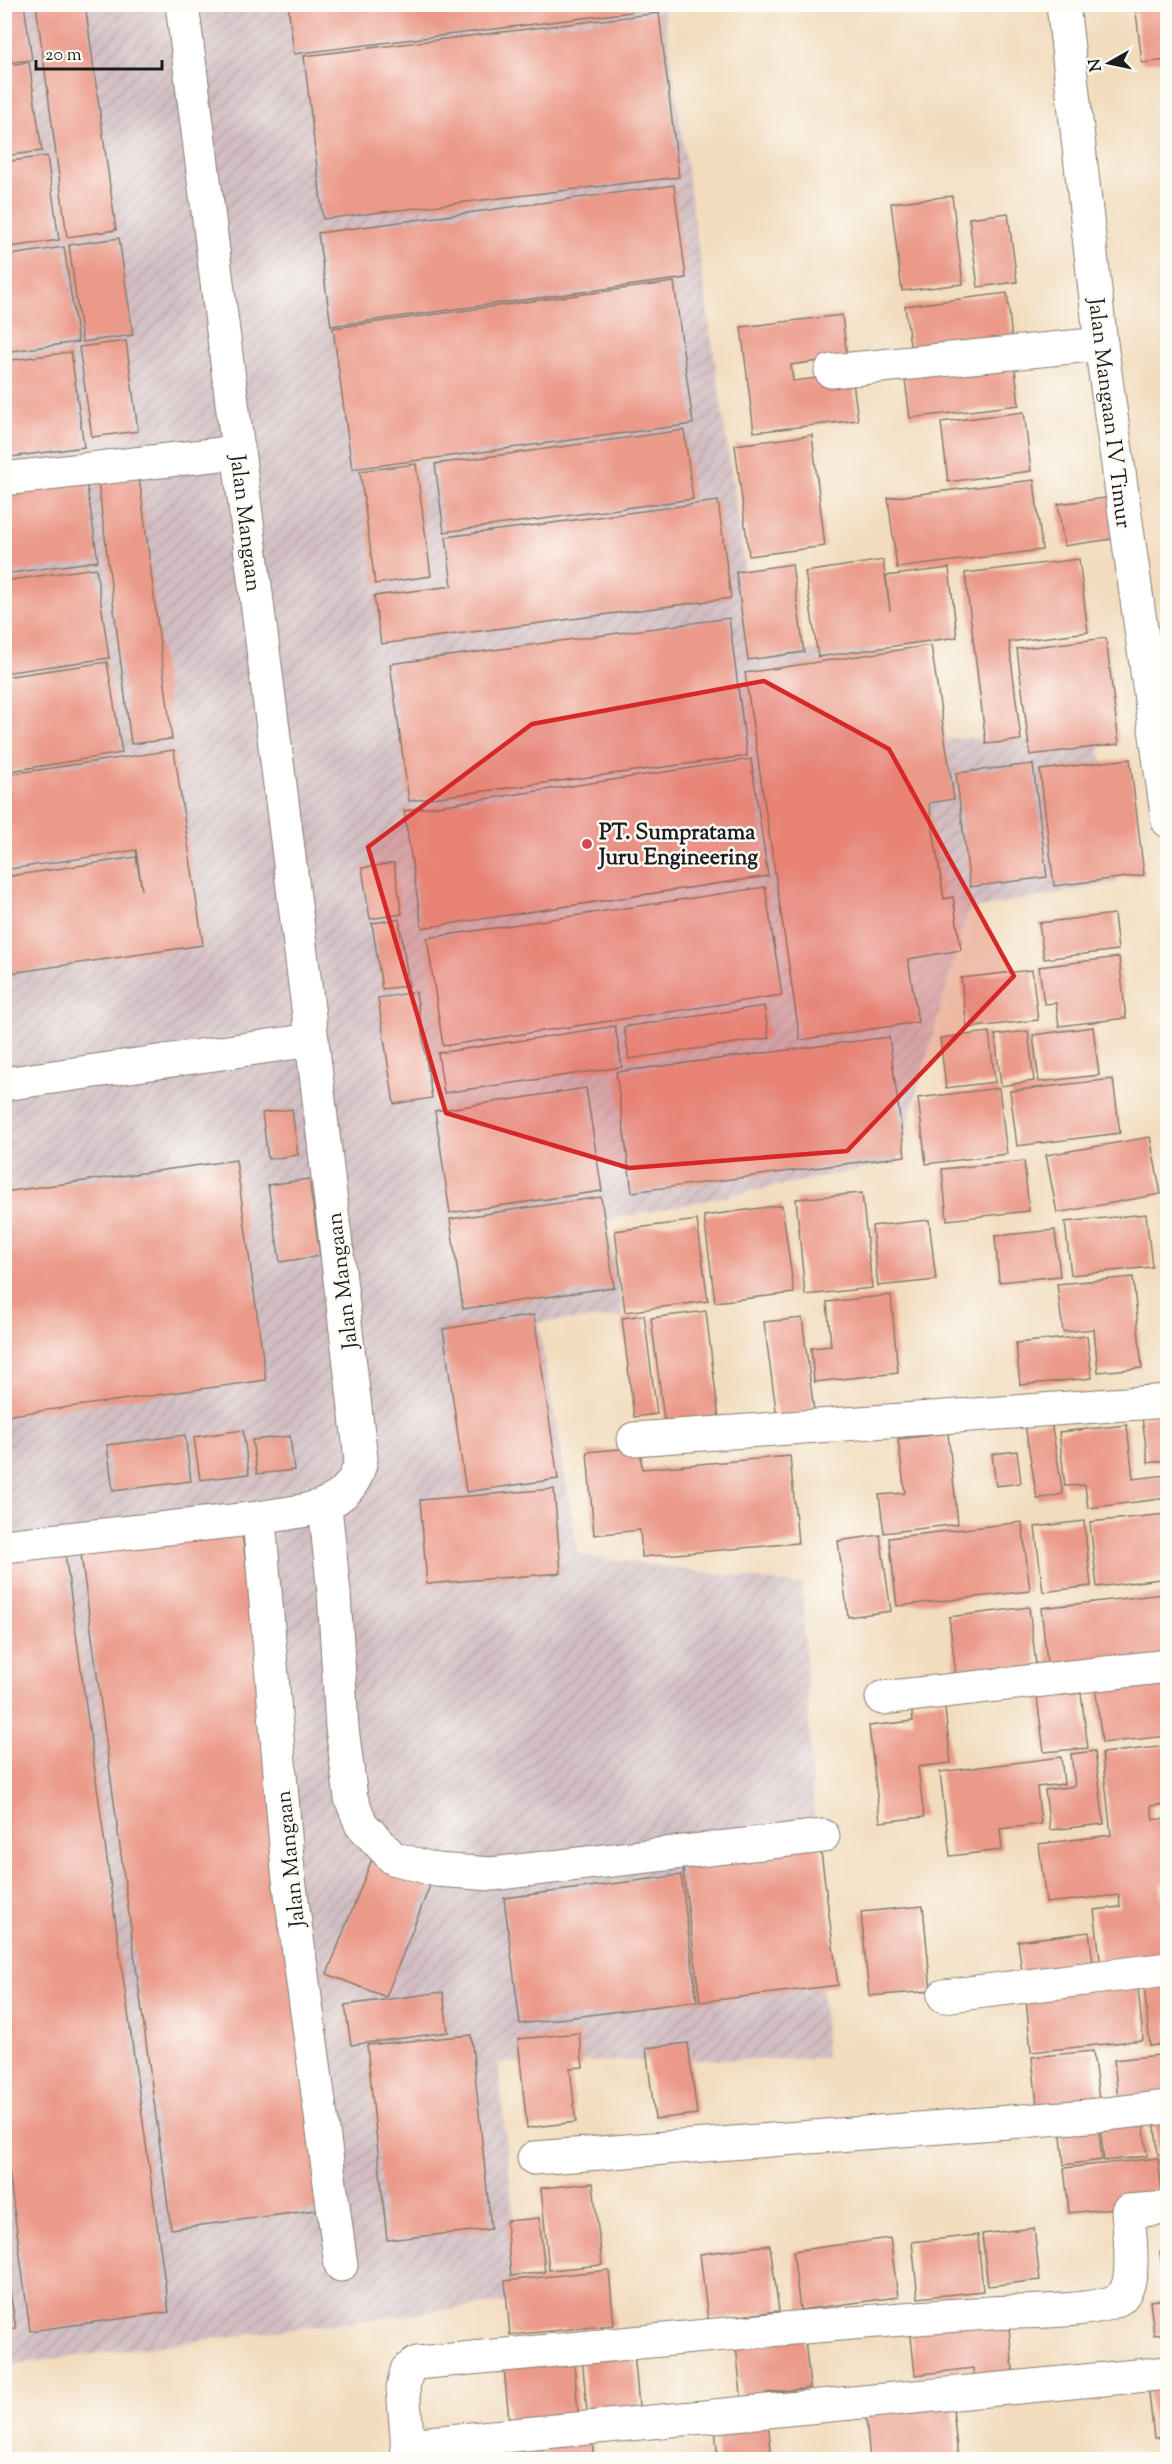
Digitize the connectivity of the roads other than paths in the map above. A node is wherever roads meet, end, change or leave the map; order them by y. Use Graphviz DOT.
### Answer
graph roads {
  1 [pos="182,4"];
  2 [pos="1063,4"];
  3 [pos="1101,344"];
  4 [pos="831,371"];
  5 [pos="238,452"];
  6 [pos="4,479"];
  7 [pos="1156,662"];
  8 [pos="1167,821"];
  9 [pos="312,1041"];
  10 [pos="4,1084"];
  11 [pos="1167,1401"];
  12 [pos="633,1439"];
  13 [pos="325,1506"];
  14 [pos="259,1518"];
  15 [pos="4,1546"];
  16 [pos="1167,1666"];
  17 [pos="882,1698"];
  18 [pos="823,1836"];
  19 [pos="1167,1969"];
  20 [pos="944,1996"];
  21 [pos="1167,2107"];
  22 [pos="534,2158"];
  23 [pos="1167,2208"];
  24 [pos="341,2265"];
  25 [pos="1167,2373"];
  26 [pos="408,2452"];
  1 -- 5 [label="street, Jalan Mangaan"];
  2 -- 3 [label="street, Jalan Mangaan IV Timur"];
  3 -- 4 [label="street"];
  3 -- 7 [label="street, Jalan Mangaan IV Timur"];
  5 -- 6 [label="street"];
  5 -- 9 [label="street, Jalan Mangaan"];
  7 -- 8 [label="street, Jalan Mangaan IV Timur"];
  9 -- 10 [label="street"];
  9 -- 13 [label="street, Jalan Mangaan"];
  11 -- 12 [label="street"];
  13 -- 14 [label="street, Jalan Mangaan"];
  13 -- 18 [label="street"];
  14 -- 15 [label="street"];
  14 -- 24 [label="street, Jalan Mangaan"];
  16 -- 17 [label="street"];
  19 -- 20 [label="street"];
  21 -- 22 [label="street"];
  23 -- 26 [label="street"];
  25 -- 26 [label="street"];
}
